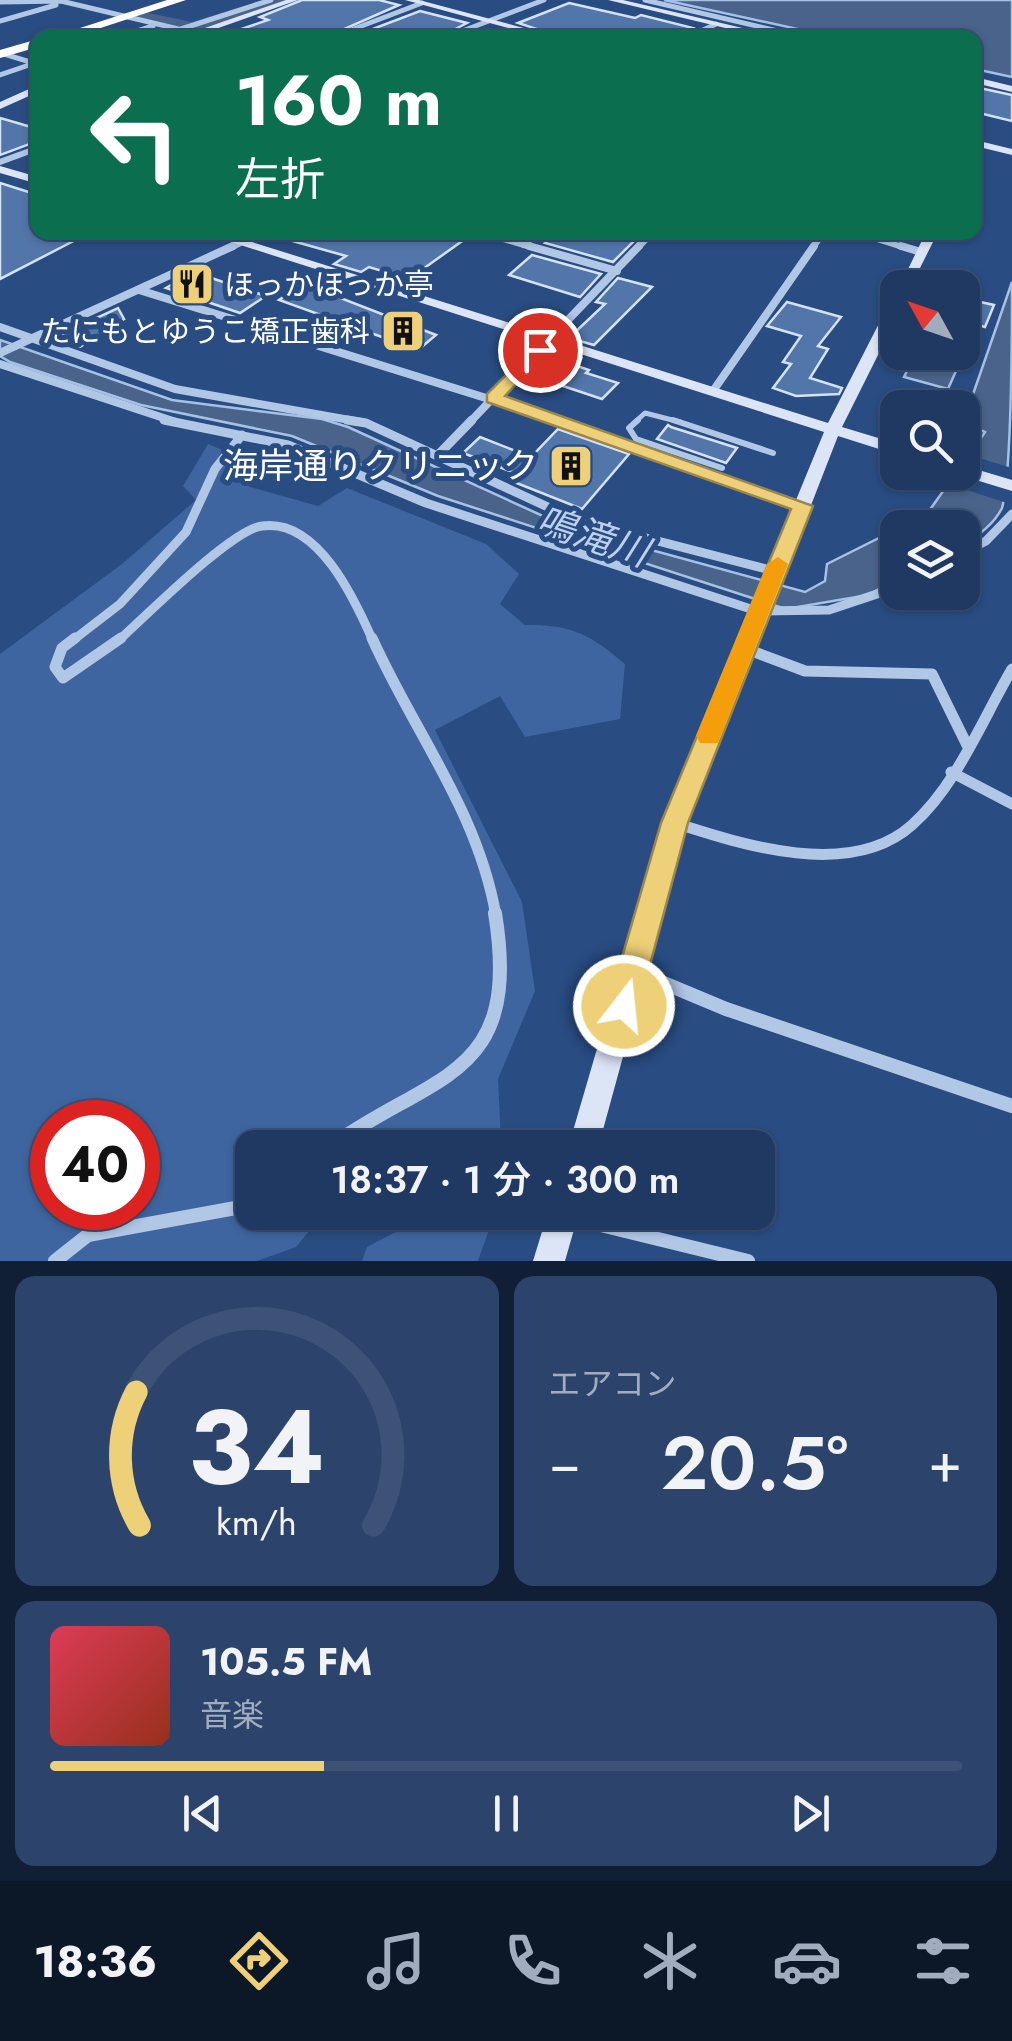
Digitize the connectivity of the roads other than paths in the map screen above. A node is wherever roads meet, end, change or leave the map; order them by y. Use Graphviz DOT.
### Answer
graph roads {
  1 [pos="180,0"];
  2 [pos="266,0"];
  3 [pos="294,0"];
  4 [pos="409,0"];
  5 [pos="544,0"];
  6 [pos="612,0"];
  7 [pos="635,0"];
  8 [pos="645,0"];
  9 [pos="0,2"];
  10 [pos="66,2"];
  11 [pos="422,3"];
  12 [pos="124,17"];
  13 [pos="489,20"];
  14 [pos="0,21"];
  15 [pos="157,24"];
  16 [pos="716,24"];
  17 [pos="81,30"];
  18 [pos="139,30"];
  19 [pos="181,30"];
  20 [pos="194,30"];
  21 [pos="196,30"];
  22 [pos="351,30"];
  23 [pos="464,30"];
  24 [pos="527,30"];
  25 [pos="703,30"];
  26 [pos="744,30"];
  27 [pos="774,30"];
  28 [pos="30,45"];
  29 [pos="1,53"];
  30 [pos="30,61"];
  31 [pos="30,65"];
  32 [pos="0,75"];
  33 [pos="982,82"];
  34 [pos="1012,89"];
  35 [pos="30,92"];
  36 [pos="0,106"];
  37 [pos="982,148"];
  38 [pos="30,152"];
  39 [pos="1012,152"];
  40 [pos="0,166"];
  41 [pos="30,177"];
  42 [pos="229,240"];
  43 [pos="249,240"];
  44 [pos="507,240"];
  45 [pos="530,240"];
  46 [pos="645,240"];
  47 [pos="818,240"];
  48 [pos="880,240"];
  49 [pos="927,240"];
  50 [pos="241,244"];
  51 [pos="524,245"];
  52 [pos="920,252"];
  53 [pos="617,270"];
  54 [pos="912,270"];
  55 [pos="139,290"];
  56 [pos="0,327"];
  57 [pos="880,337"];
  58 [pos="29,340"];
  59 [pos="550,340"];
  60 [pos="0,353"];
  61 [pos="0,364"];
  62 [pos="713,391"];
  63 [pos="494,398"];
  64 [pos="834,430"];
  65 [pos="242,434"];
  66 [pos="880,444"];
  67 [pos="773,453"];
  68 [pos="437,456"];
  69 [pos="722,468"];
  70 [pos="980,476"];
  71 [pos="1012,486"];
  72 [pos="802,506"];
  73 [pos="1012,514"];
  74 [pos="980,544"];
  75 [pos="773,575"];
  76 [pos="880,596"];
  77 [pos="759,608"];
  78 [pos="743,648"];
  79 [pos="1012,668"];
  80 [pos="967,744"];
  81 [pos="951,772"];
  82 [pos="1012,804"];
  83 [pos="675,823"];
  84 [pos="634,970"];
  85 [pos="1012,1106"];
  86 [pos="350,1130"];
  87 [pos="587,1130"];
  88 [pos="235,1208"];
  89 [pos="558,1230"];
  90 [pos="626,1230"];
  91 [pos="55,1261"];
  92 [pos="549,1261"];
  93 [pos="748,1261"];
  1 -- 12 [label="highway"];
  2 -- 20 [label="street"];
  3 -- 21 [label="street"];
  4 -- 11 [label="street"];
  5 -- 13 [label="street"];
  6 -- 16 [label="street"];
  7 -- 8 [label="street"];
  8 -- 27 [label="street"];
  9 -- 10 [label="street"];
  10 -- 12 [label="street"];
  10 -- 14 [label="street"];
  11 -- 13 [label="street"];
  11 -- 22 [label="street"];
  12 -- 15 [label="street"];
  12 -- 17 [label="highway"];
  13 -- 23 [label="street"];
  13 -- 24 [label="street"];
  15 -- 18 [label="street"];
  15 -- 19 [label="street"];
  16 -- 25 [label="street"];
  16 -- 26 [label="street"];
  28 -- 29 [label="highway"];
  29 -- 30 [label="street"];
  31 -- 32 [label="street"];
  33 -- 34 [label="street"];
  35 -- 36 [label="street"];
  37 -- 39 [label="street"];
  38 -- 40 [label="street"];
  40 -- 41 [label="street"];
  42 -- 50 [label="street"];
  43 -- 50 [label="street"];
  44 -- 51 [label="street"];
  45 -- 51 [label="street"];
  46 -- 53 [label="street"];
  47 -- 62 [label="street"];
  48 -- 52 [label="street"];
  49 -- 52 [label="street"];
  50 -- 55 [label="street"];
  50 -- 59 [label="street"];
  51 -- 53 [label="street"];
  52 -- 54 [label="street"];
  53 -- 59 [label="street"];
  55 -- 58 [label="street"];
  55 -- 63 [label="street"];
  56 -- 58 [label="street"];
  57 -- 64 [label="street"];
  58 -- 60 [label="street"];
  58 -- 68 [label="street"];
  59 -- 62 [label="street"];
  59 -- 63 [label="street"];
  61 -- 65 [label="street"];
  62 -- 64 [label="street"];
  63 -- 68 [label="street"];
  63 -- 72 [label="street"];
  64 -- 66 [label="street"];
  64 -- 72 [label="street"];
  65 -- 77 [label="street"];
  65 -- 86 [label="street"];
  67 -- 69 [label="lane"];
  68 -- 75 [label="street"];
  70 -- 71 [label="street"];
  72 -- 75 [label="street"];
  73 -- 74 [label="street"];
  75 -- 77 [label="street"];
  76 -- 77 [label="street"];
  77 -- 78 [label="street"];
  78 -- 80 [label="street"];
  78 -- 83 [label="street"];
  79 -- 80 [label="street"];
  80 -- 81 [label="street"];
  81 -- 82 [label="street"];
  81 -- 83 [label="street"];
  83 -- 84 [label="street"];
  84 -- 85 [label="street"];
  84 -- 87 [label="street"];
  88 -- 91 [label="street"];
  89 -- 92 [label="street"];
  90 -- 93 [label="street"];
}
